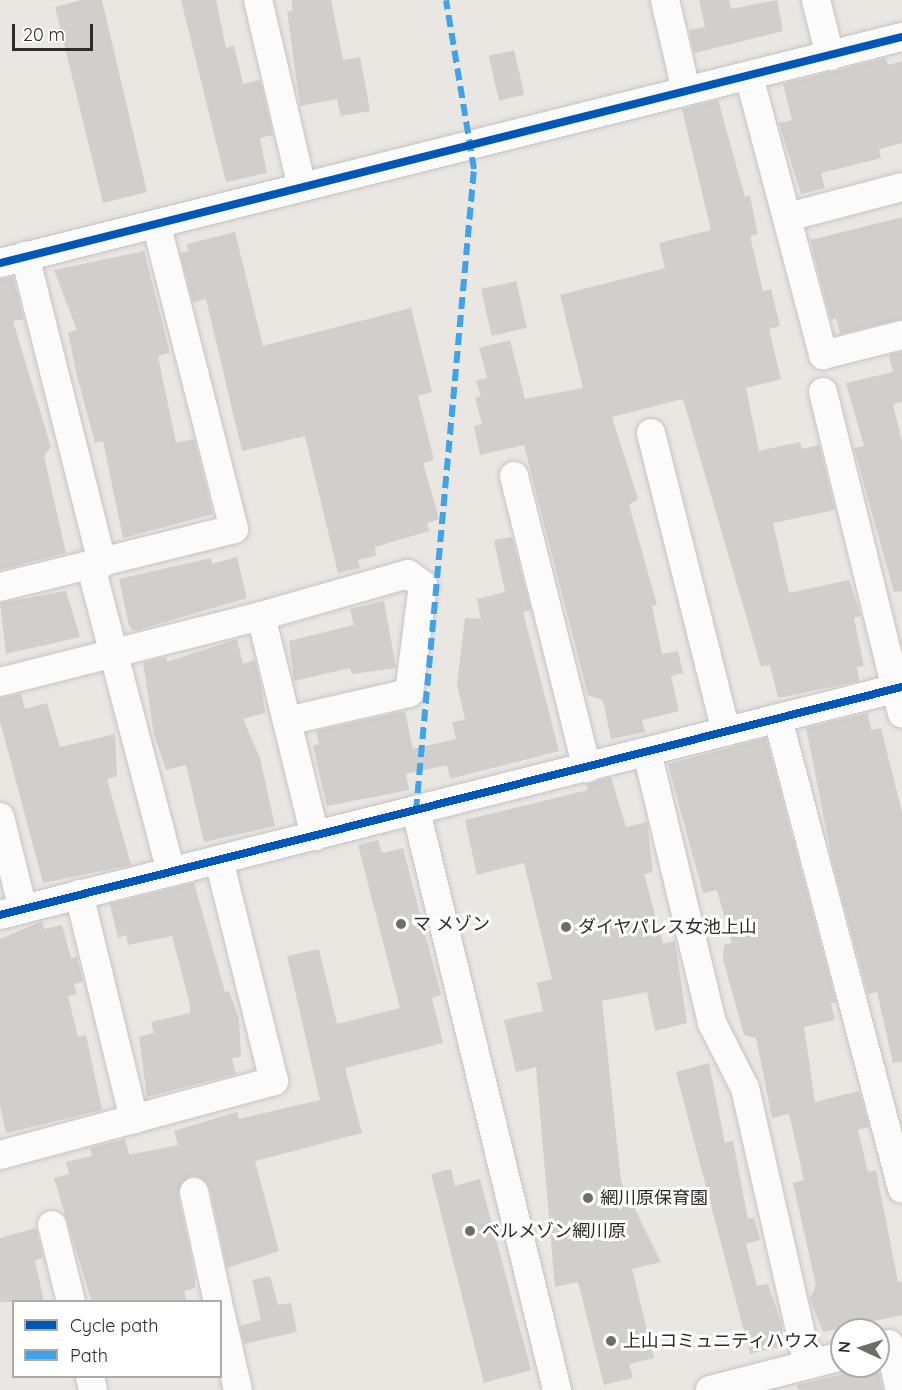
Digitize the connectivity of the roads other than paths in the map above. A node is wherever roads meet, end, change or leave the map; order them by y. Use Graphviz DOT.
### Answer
graph roads {
  1 [pos="258,0"];
  2 [pos="665,0"];
  3 [pos="816,0"];
  4 [pos="902,37"];
  5 [pos="830,56"];
  6 [pos="749,76"];
  7 [pos="686,90"];
  8 [pos="302,187"];
  9 [pos="902,187"];
  10 [pos="788,217"];
  11 [pos="156,224"];
  12 [pos="13,260"];
  13 [pos="902,335"];
  14 [pos="823,392"];
  15 [pos="651,433"];
  16 [pos="514,476"];
  17 [pos="97,565"];
  18 [pos="0,586"];
  19 [pos="261,616"];
  20 [pos="116,652"];
  21 [pos="0,682"];
  22 [pos="900,696"];
  23 [pos="778,719"];
  24 [pos="287,721"];
  25 [pos="726,732"];
  26 [pos="647,752"];
  27 [pos="587,768"];
  28 [pos="416,811"];
  29 [pos="0,817"];
  30 [pos="315,836"];
  31 [pos="219,860"];
  32 [pos="171,872"];
  33 [pos="79,894"];
  34 [pos="11,912"];
  35 [pos="134,1119"];
  36 [pos="0,1155"];
  37 [pos="902,1188"];
  38 [pos="194,1192"];
  39 [pos="52,1225"];
  40 [pos="71,1300"];
  41 [pos="218,1300"];
  42 [pos="222,1320"];
  43 [pos="890,1344"];
  44 [pos="830,1359"];
  45 [pos="808,1365"];
  46 [pos="238,1390"];
  47 [pos="557,1390"];
  48 [pos="710,1390"];
  49 [pos="900,1390"];
  1 -- 8 [label="street"];
  2 -- 7 [label="street"];
  3 -- 5 [label="street"];
  4 -- 5 [label="street"];
  5 -- 6 [label="street"];
  6 -- 7 [label="street"];
  6 -- 10 [label="street"];
  7 -- 8 [label="street"];
  8 -- 11 [label="street"];
  9 -- 10 [label="street"];
  10 -- 13 [label="street"];
  11 -- 12 [label="street"];
  11 -- 17 [label="street"];
  12 -- 17 [label="street"];
  14 -- 22 [label="street"];
  15 -- 25 [label="street"];
  16 -- 27 [label="street"];
  17 -- 18 [label="street"];
  17 -- 20 [label="street"];
  19 -- 20 [label="street"];
  19 -- 24 [label="street"];
  19 -- 24 [label="street"];
  20 -- 21 [label="street"];
  20 -- 32 [label="street"];
  22 -- 23 [label="street"];
  23 -- 25 [label="street"];
  23 -- 37 [label="street"];
  24 -- 30 [label="street"];
  25 -- 26 [label="street"];
  26 -- 27 [label="street"];
  26 -- 45 [label="street"];
  27 -- 28 [label="street"];
  28 -- 30 [label="street"];
  28 -- 47 [label="street"];
  29 -- 34 [label="street"];
  30 -- 31 [label="street"];
  31 -- 32 [label="street"];
  31 -- 35 [label="street"];
  32 -- 33 [label="street"];
  33 -- 34 [label="street"];
  33 -- 35 [label="street"];
  35 -- 36 [label="street"];
  38 -- 41 [label="street"];
  39 -- 40 [label="street"];
  42 -- 46 [label="street"];
  43 -- 49 [label="street"];
  44 -- 45 [label="street"];
  45 -- 48 [label="street"];
}
